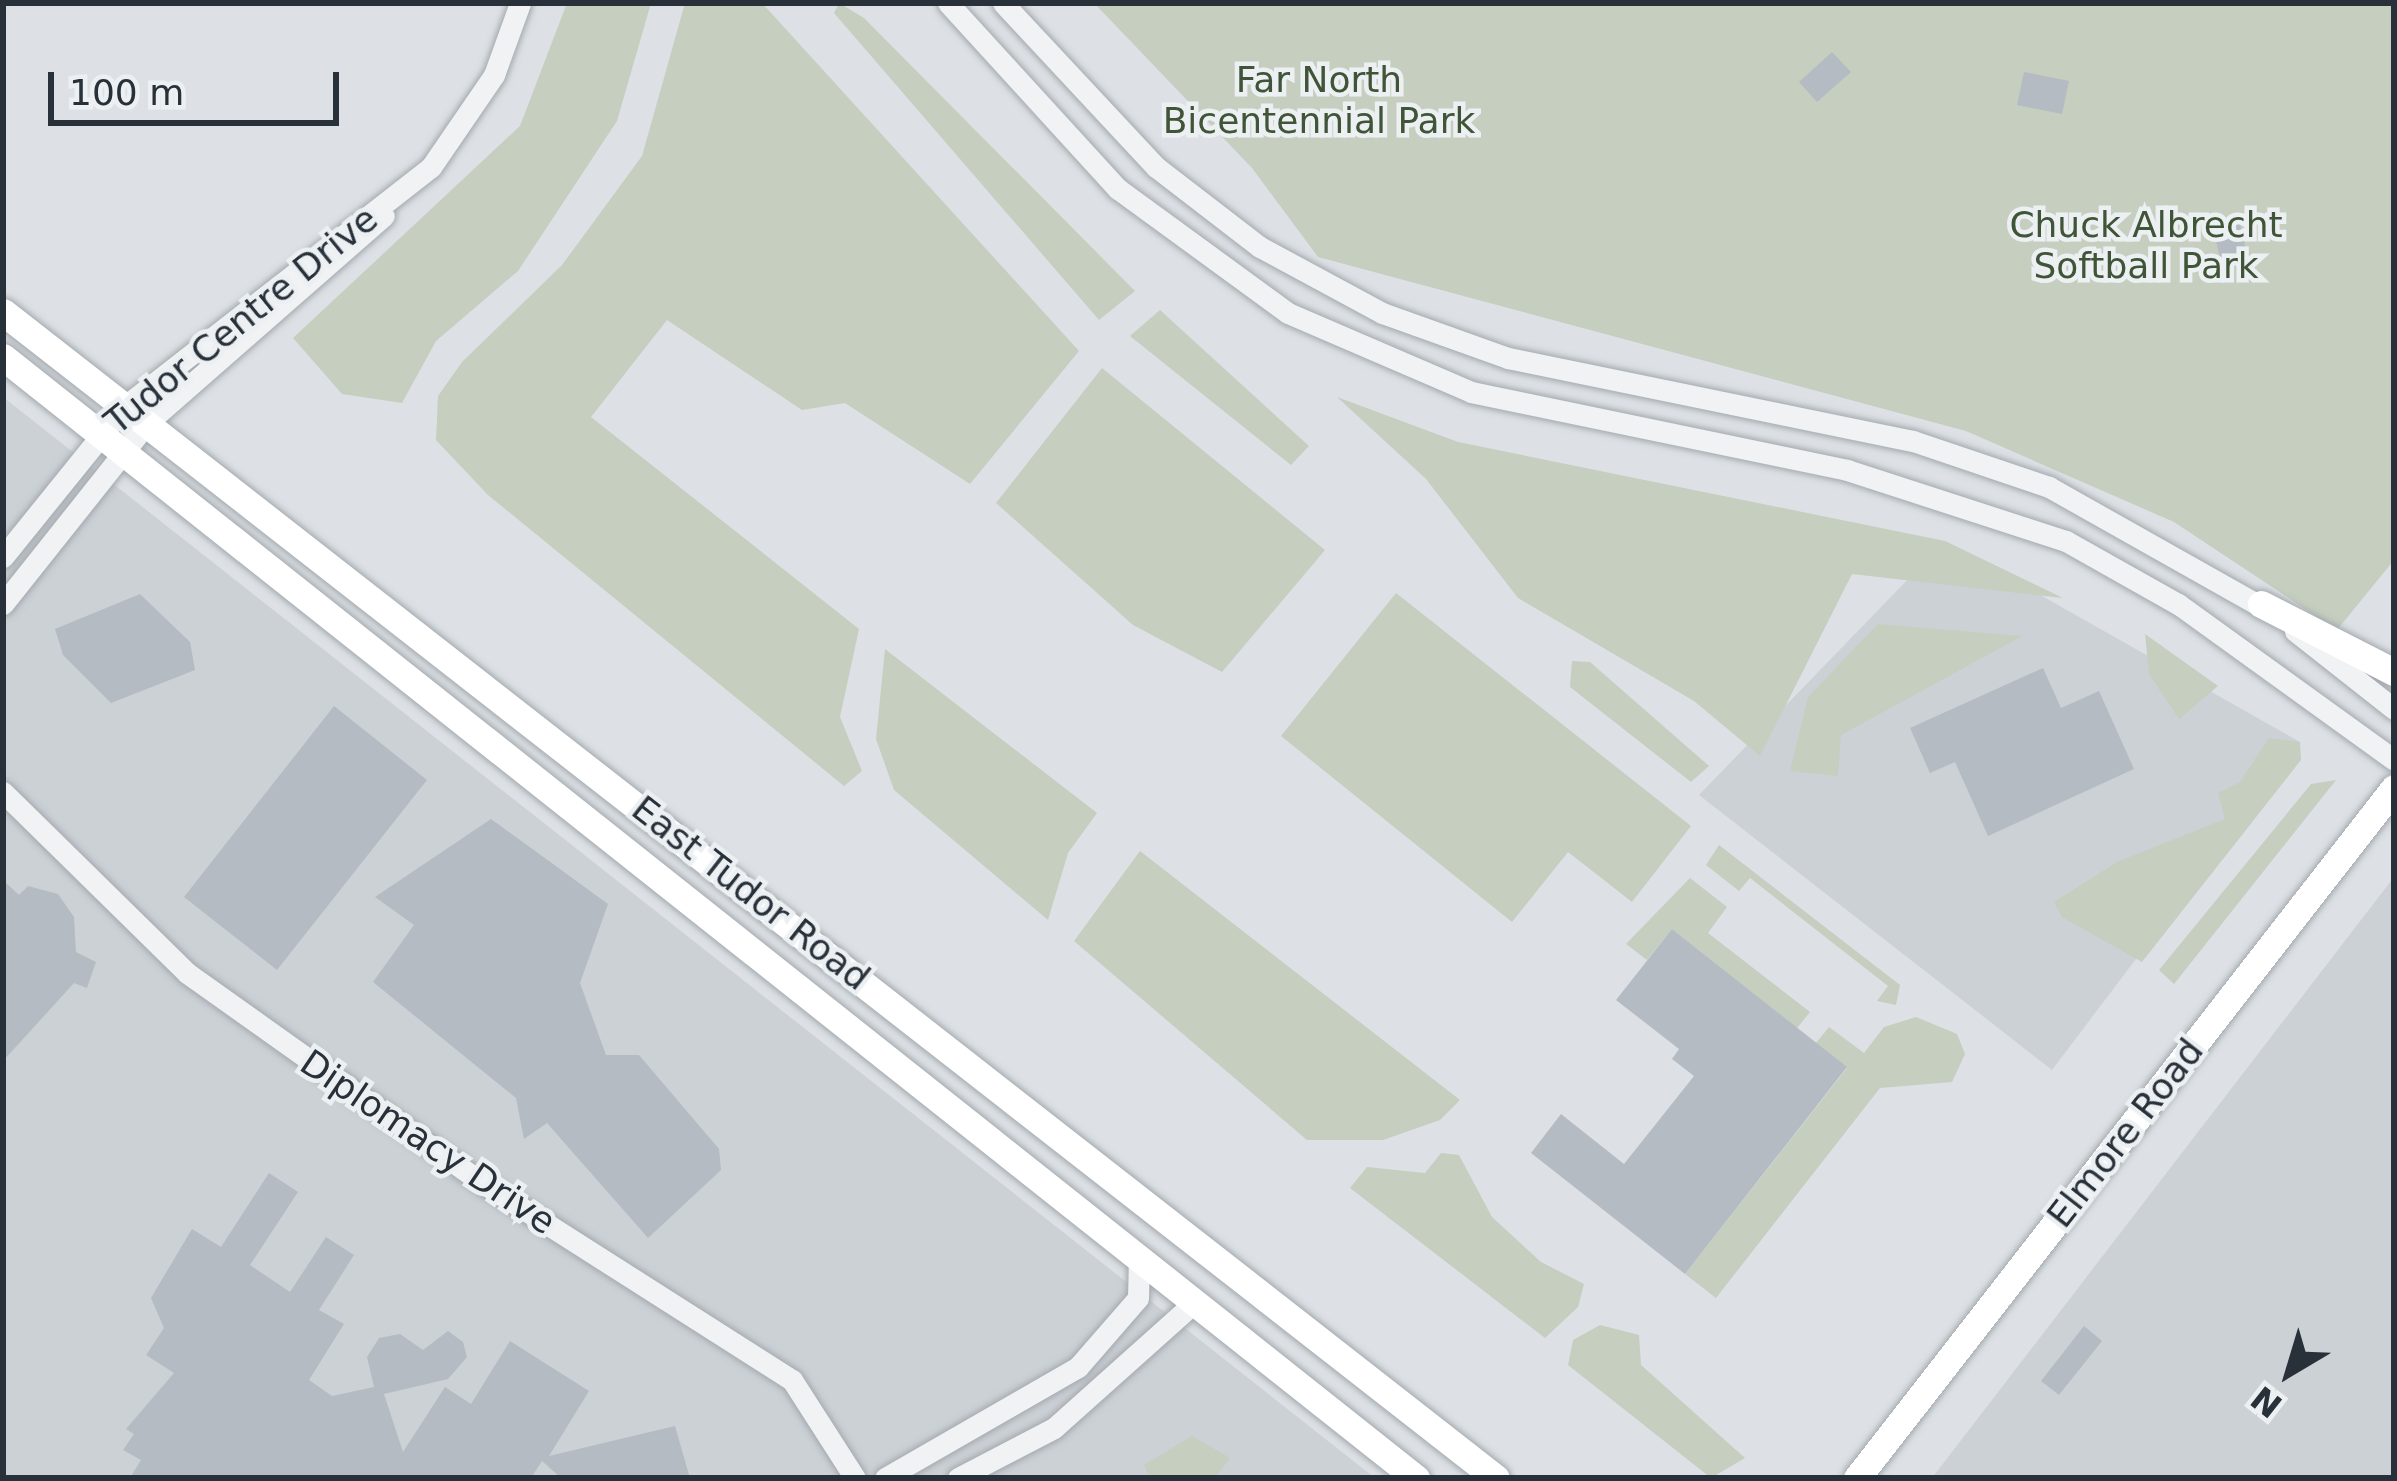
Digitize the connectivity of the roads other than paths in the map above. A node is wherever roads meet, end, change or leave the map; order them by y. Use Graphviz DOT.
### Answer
graph roads {
  1 [pos="520,3"];
  2 [pos="948,3"];
  3 [pos="1003,3"];
  4 [pos="3,312"];
  5 [pos="3,357"];
  6 [pos="136,415"];
  7 [pos="99,432"];
  8 [pos="126,449"];
  9 [pos="3,557"];
  10 [pos="3,604"];
  11 [pos="2261,604"];
  12 [pos="2394,672"];
  13 [pos="2394,709"];
  14 [pos="2394,760"];
  15 [pos="2394,788"];
  16 [pos="3,792"];
  17 [pos="1139,1258"];
  18 [pos="1194,1303"];
  19 [pos="855,1478"];
  20 [pos="885,1478"];
  21 [pos="958,1478"];
  22 [pos="1416,1478"];
  23 [pos="1496,1478"];
  24 [pos="1857,1478"];
  1 -- 6 [label="street, Tudor Centre Drive"];
  2 -- 14 [label="street"];
  3 -- 11 [label="street"];
  4 -- 6 [label="main road, East Tudor Road"];
  5 -- 7 [label="main road, East Tudor Road"];
  6 -- 7 [label="street, Tudor Centre Drive"];
  6 -- 8 [label="street, Tudor Centre Drive"];
  6 -- 23 [label="main road, East Tudor Road"];
  7 -- 8 [label="main road, East Tudor Road"];
  7 -- 9 [label="street, Tudor Centre Drive"];
  8 -- 10 [label="street, Tudor Centre Drive"];
  8 -- 17 [label="main road, East Tudor Road"];
  11 -- 12 [label="main road"];
  11 -- 13 [label="street"];
  15 -- 24 [label="main road, Elmore Road"];
  16 -- 19 [label="street, Diplomacy Drive"];
  17 -- 18 [label="main road, East Tudor Road"];
  17 -- 20 [label="street"];
  18 -- 21 [label="street"];
  18 -- 22 [label="main road, East Tudor Road"];
}
